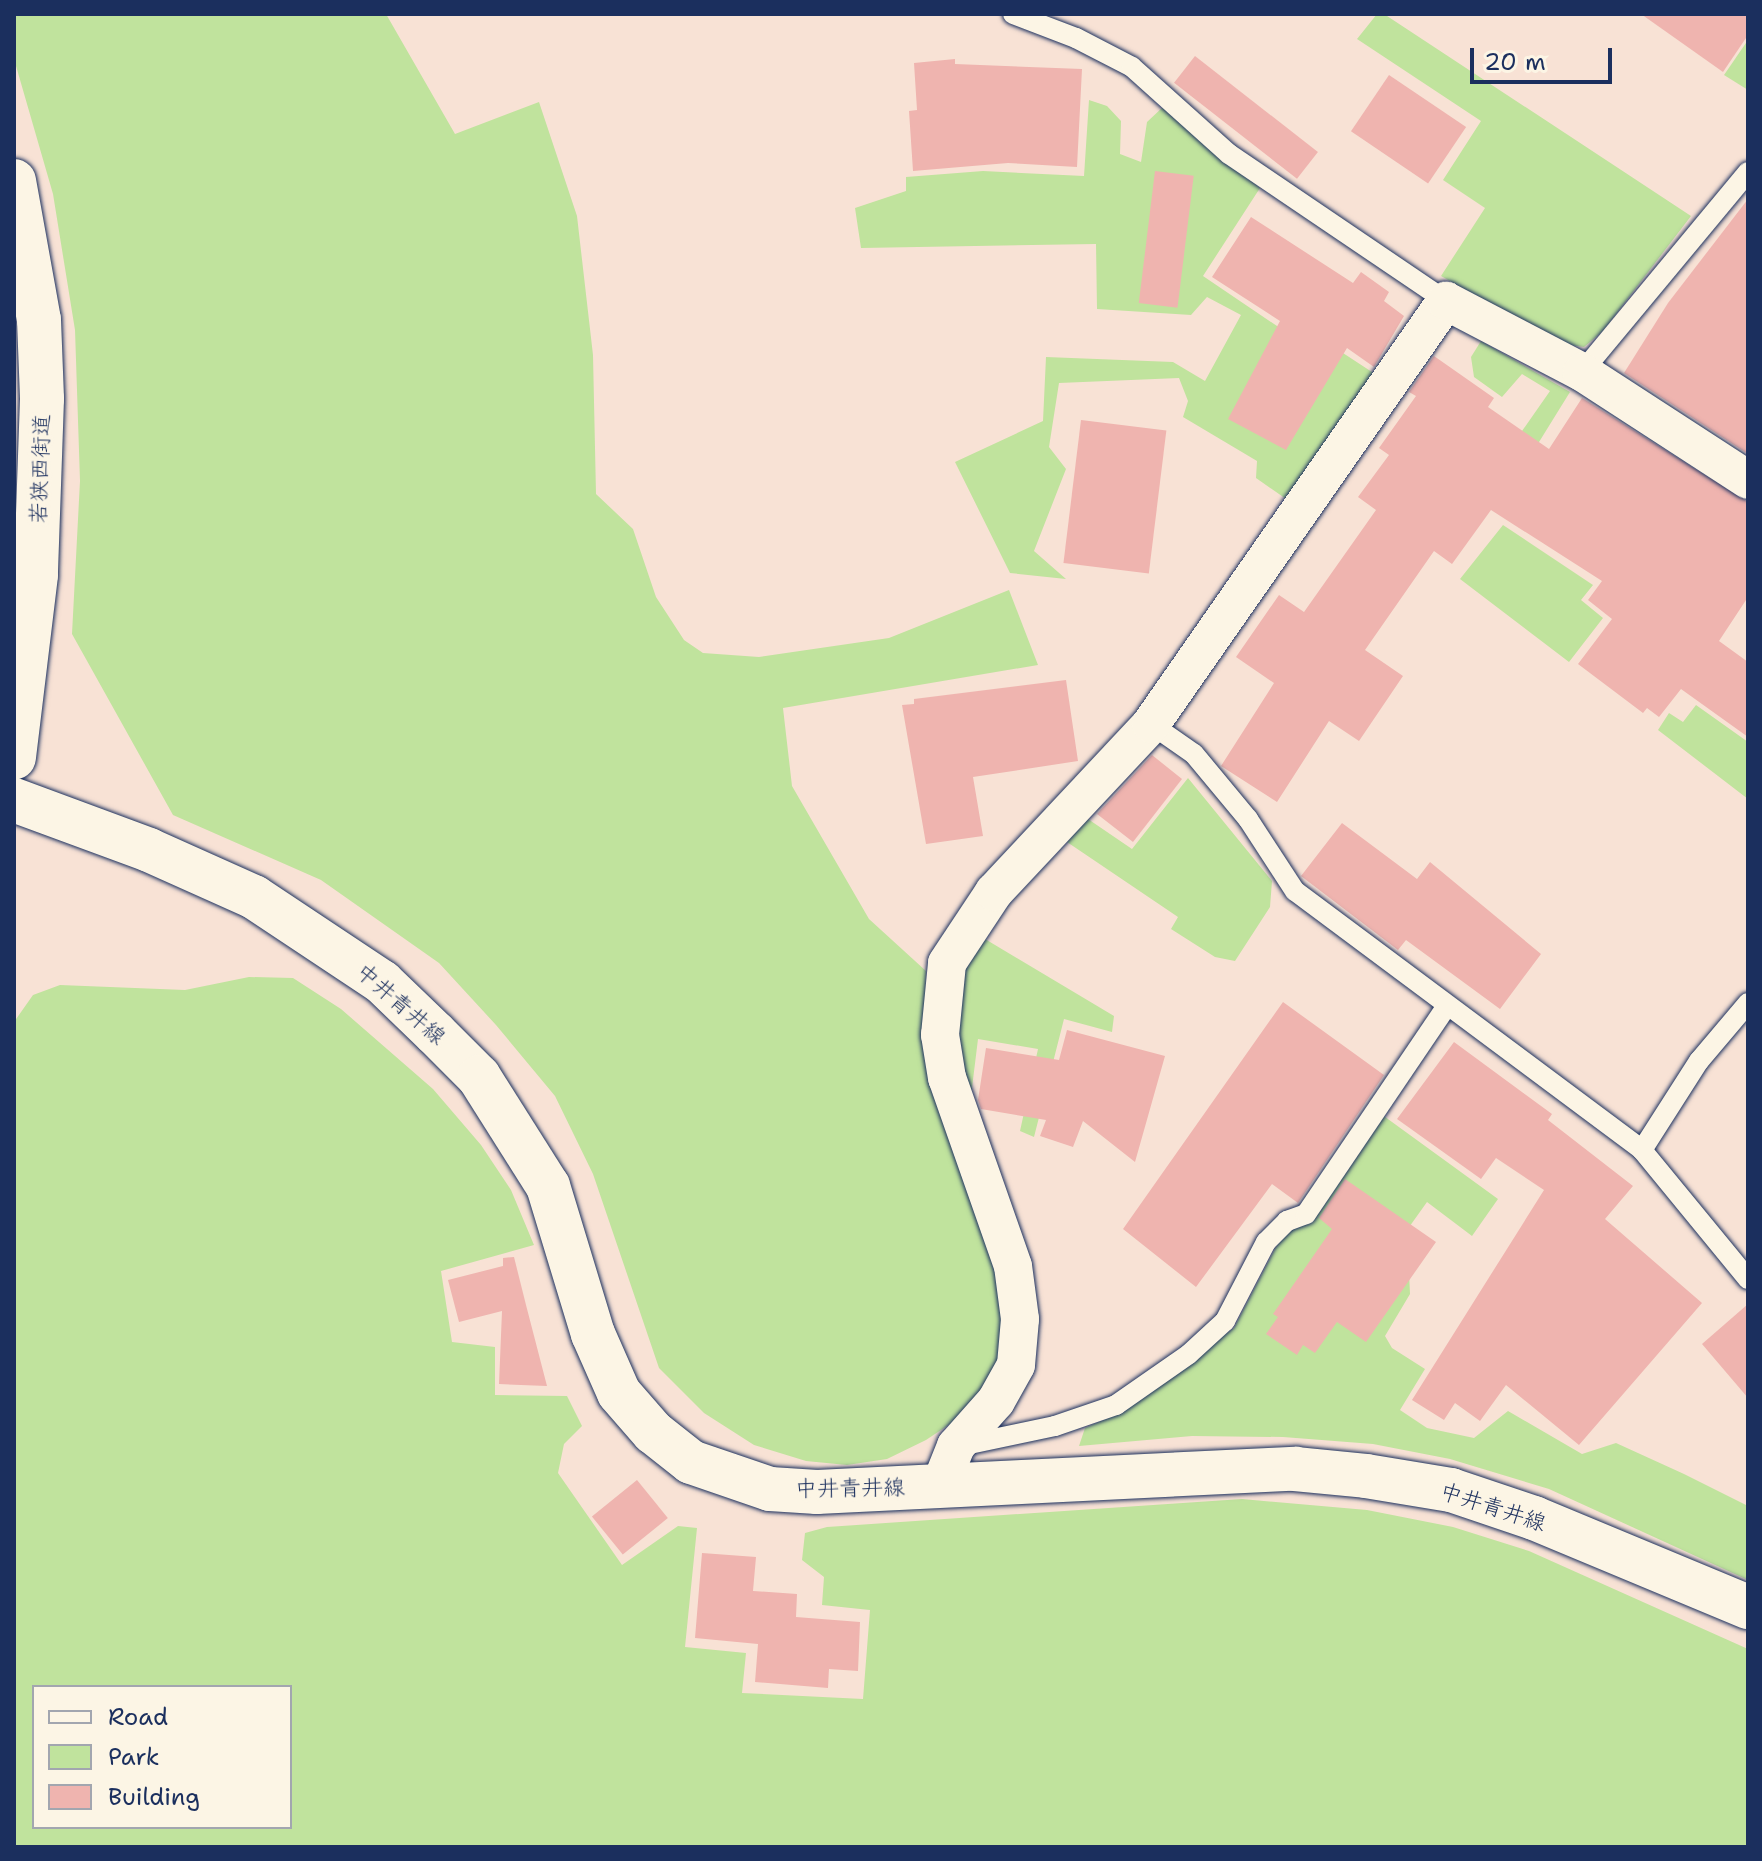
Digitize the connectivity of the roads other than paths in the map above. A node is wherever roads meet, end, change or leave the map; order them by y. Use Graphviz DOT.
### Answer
graph roads {
  1 [pos="1013,14"];
  2 [pos="1748,172"];
  3 [pos="14,181"];
  4 [pos="1446,301"];
  5 [pos="1582,372"];
  6 [pos="1748,480"];
  7 [pos="1151,724"];
  8 [pos="14,758"];
  9 [pos="14,800"];
  10 [pos="1748,1003"];
  11 [pos="1447,1006"];
  12 [pos="1642,1150"];
  13 [pos="1748,1279"];
  14 [pos="948,1466"];
  15 [pos="1748,1607"];
  1 -- 4 [label="lane"];
  2 -- 5 [label="lane"];
  3 -- 8 [label="main road, 若狭西街道"];
  4 -- 5 [label="street"];
  4 -- 7 [label="street"];
  5 -- 6 [label="street"];
  7 -- 11 [label="lane"];
  7 -- 14 [label="street"];
  9 -- 14 [label="main road, 中井青井線"];
  10 -- 12 [label="lane"];
  11 -- 12 [label="lane"];
  11 -- 14 [label="lane"];
  12 -- 13 [label="lane"];
  14 -- 15 [label="main road, 中井青井線"];
}
